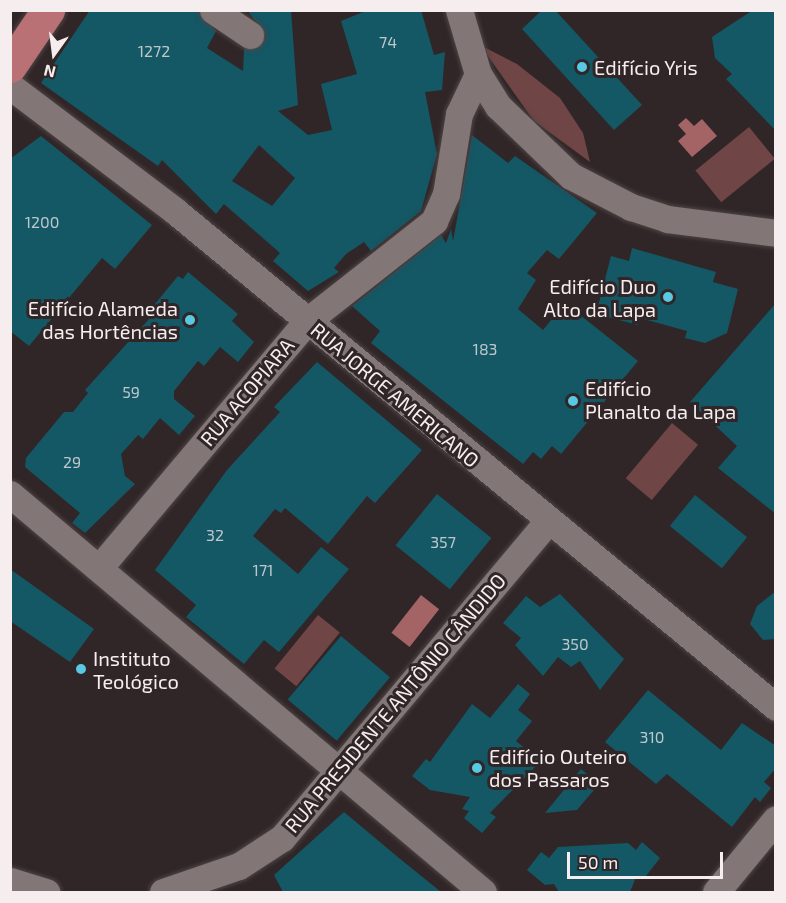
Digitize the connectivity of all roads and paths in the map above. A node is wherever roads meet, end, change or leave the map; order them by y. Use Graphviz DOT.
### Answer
graph roads {
  1 [pos="48,10"];
  2 [pos="213,10"];
  3 [pos="459,10"];
  4 [pos="250,35"];
  5 [pos="10,66"];
  6 [pos="478,74"];
  7 [pos="10,87"];
  8 [pos="776,233"];
  9 [pos="307,321"];
  10 [pos="10,494"];
  11 [pos="547,522"];
  12 [pos="99,568"];
  13 [pos="776,707"];
  14 [pos="340,772"];
  15 [pos="776,819"];
  16 [pos="10,881"];
  17 [pos="46,892"];
  18 [pos="163,892"];
  19 [pos="483,892"];
  20 [pos="716,892"];
  1 -- 5 [label="main road"];
  2 -- 4 [label="street"];
  3 -- 6 [label="street"];
  6 -- 8 [label="street"];
  6 -- 9 [label="street, RUA ACOPIARA"];
  7 -- 9 [label="street, RUA JORGE AMERICANO"];
  9 -- 11 [label="street, RUA JORGE AMERICANO"];
  9 -- 12 [label="street, RUA ACOPIARA"];
  10 -- 12 [label="street"];
  11 -- 13 [label="street, RUA JORGE AMERICANO"];
  11 -- 14 [label="street, RUA PRESIDENTE ANTÔNIO CÂNDIDO"];
  12 -- 14 [label="street"];
  14 -- 18 [label="street, RUA PRESIDENTE ANTÔNIO CÂNDIDO"];
  14 -- 19 [label="street"];
  15 -- 20 [label="street"];
  16 -- 17 [label="street"];
}
